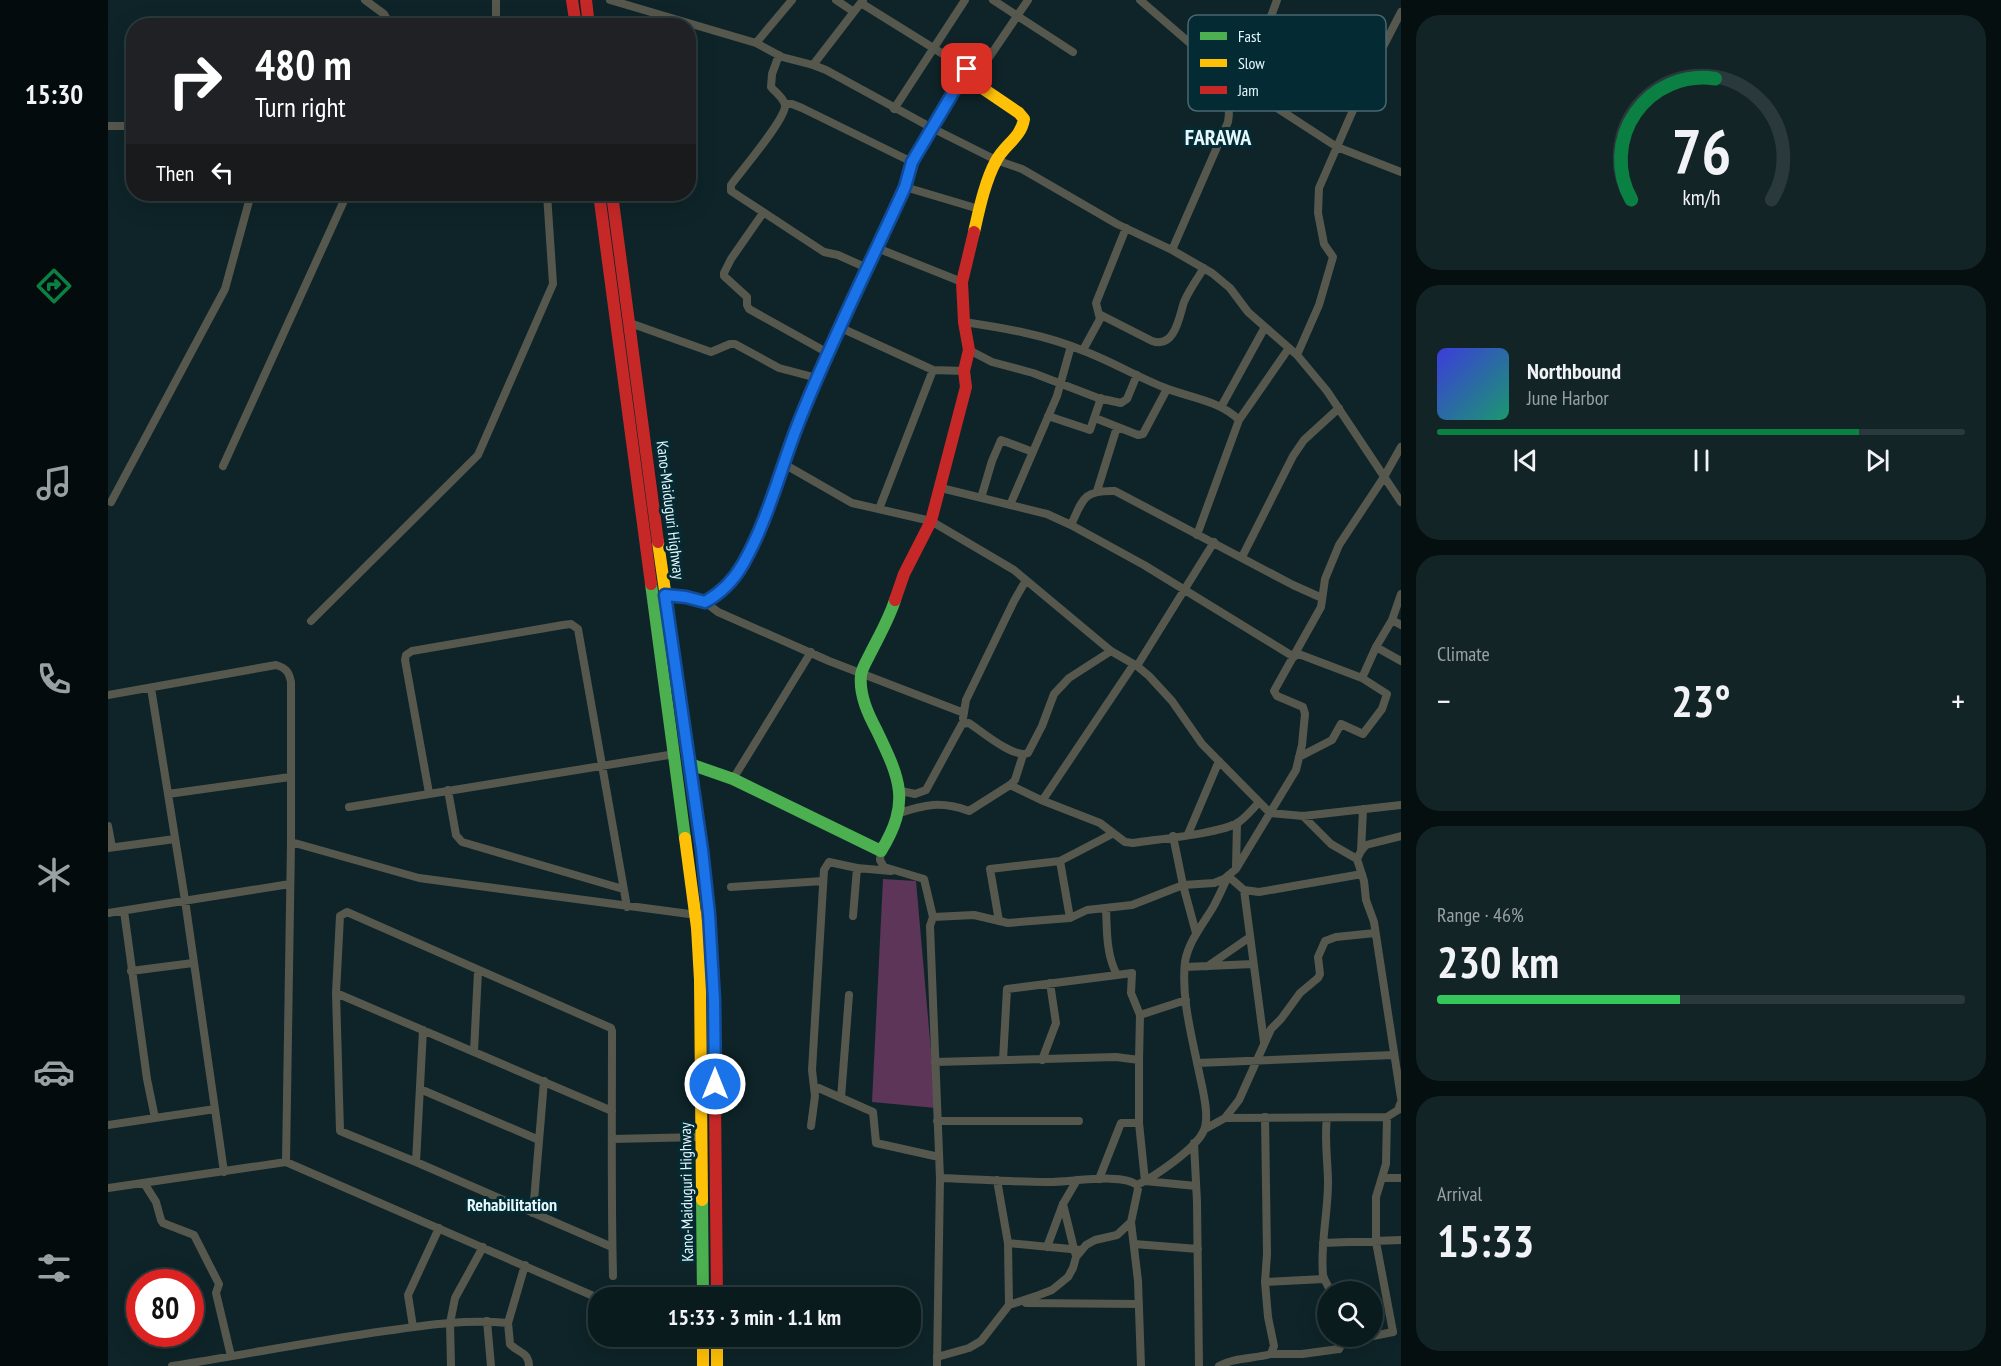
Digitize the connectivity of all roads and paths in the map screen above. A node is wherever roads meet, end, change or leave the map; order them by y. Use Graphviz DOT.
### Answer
graph roads {
  1 [pos="365,0"];
  2 [pos="496,0"];
  3 [pos="572,0"];
  4 [pos="586,0"];
  5 [pos="610,0"];
  6 [pos="792,0"];
  7 [pos="836,0"];
  8 [pos="965,0"];
  9 [pos="993,0"];
  10 [pos="1028,0"];
  11 [pos="1277,0"];
  12 [pos="862,1"];
  13 [pos="1143,1"];
  14 [pos="854,12"];
  15 [pos="1401,12"];
  16 [pos="1271,15"];
  17 [pos="1019,16"];
  18 [pos="386,18"];
  19 [pos="496,18"];
  20 [pos="575,18"];
  21 [pos="589,18"];
  22 [pos="671,18"];
  23 [pos="696,25"];
  24 [pos="1188,41"];
  25 [pos="1386,41"];
  26 [pos="756,43"];
  27 [pos="934,49"];
  28 [pos="1073,52"];
  29 [pos="779,55"];
  30 [pos="813,64"];
  31 [pos="965,72"];
  32 [pos="785,104"];
  33 [pos="894,109"];
  34 [pos="1230,111"];
  35 [pos="1281,111"];
  36 [pos="1353,111"];
  37 [pos="108,126"];
  38 [pos="126,126"];
  39 [pos="932,128"];
  40 [pos="1337,147"];
  41 [pos="996,160"];
  42 [pos="912,162"];
  43 [pos="1401,172"];
  44 [pos="905,187"];
  45 [pos="249,201"];
  46 [pos="344,201"];
  47 [pos="548,201"];
  48 [pos="599,201"];
  49 [pos="613,201"];
  50 [pos="979,209"];
  51 [pos="763,213"];
  52 [pos="1126,228"];
  53 [pos="877,248"];
  54 [pos="1172,250"];
  55 [pos="867,268"];
  56 [pos="1204,268"];
  57 [pos="962,282"];
  58 [pos="1100,314"];
  59 [pos="964,322"];
  60 [pos="630,323"];
  61 [pos="839,327"];
  62 [pos="1265,327"];
  63 [pos="1071,346"];
  64 [pos="1289,348"];
  65 [pos="969,350"];
  66 [pos="1083,350"];
  67 [pos="828,353"];
  68 [pos="1297,355"];
  69 [pos="933,370"];
  70 [pos="964,371"];
  71 [pos="1137,375"];
  72 [pos="817,378"];
  73 [pos="1060,383"];
  74 [pos="1167,389"];
  75 [pos="1101,398"];
  76 [pos="1221,407"];
  77 [pos="1339,408"];
  78 [pos="1048,416"];
  79 [pos="1095,418"];
  80 [pos="1239,420"];
  81 [pos="1117,427"];
  82 [pos="1401,447"];
  83 [pos="1033,452"];
  84 [pos="784,464"];
  85 [pos="223,466"];
  86 [pos="1384,477"];
  87 [pos="941,488"];
  88 [pos="1401,490"];
  89 [pos="1097,491"];
  90 [pos="981,498"];
  91 [pos="111,502"];
  92 [pos="1401,502"];
  93 [pos="1010,505"];
  94 [pos="879,509"];
  95 [pos="931,521"];
  96 [pos="1071,525"];
  97 [pos="1197,535"];
  98 [pos="1214,542"];
  99 [pos="1242,557"];
  100 [pos="1026,580"];
  101 [pos="1185,590"];
  102 [pos="1401,594"];
  103 [pos="665,595"];
  104 [pos="1322,598"];
  105 [pos="705,602"];
  106 [pos="311,621"];
  107 [pos="1397,622"];
  108 [pos="1376,647"];
  109 [pos="1111,651"];
  110 [pos="811,652"];
  111 [pos="1295,655"];
  112 [pos="1401,661"];
  113 [pos="1135,665"];
  114 [pos="861,673"];
  115 [pos="1362,678"];
  116 [pos="152,688"];
  117 [pos="108,695"];
  118 [pos="964,713"];
  119 [pos="962,724"];
  120 [pos="675,754"];
  121 [pos="1023,754"];
  122 [pos="1299,757"];
  123 [pos="1220,761"];
  124 [pos="690,764"];
  125 [pos="603,765"];
  126 [pos="290,777"];
  127 [pos="733,779"];
  128 [pos="1010,785"];
  129 [pos="447,790"];
  130 [pos="901,791"];
  131 [pos="429,793"];
  132 [pos="168,794"];
  133 [pos="1041,800"];
  134 [pos="1259,802"];
  135 [pos="1401,805"];
  136 [pos="349,807"];
  137 [pos="1363,809"];
  138 [pos="1270,813"];
  139 [pos="897,814"];
  140 [pos="1303,816"];
  141 [pos="1237,823"];
  142 [pos="108,826"];
  143 [pos="1112,834"];
  144 [pos="1188,834"];
  145 [pos="1173,836"];
  146 [pos="1401,836"];
  147 [pos="175,838"];
  148 [pos="291,842"];
  149 [pos="110,848"];
  150 [pos="881,851"];
  151 [pos="1359,855"];
  152 [pos="1060,861"];
  153 [pos="857,868"];
  154 [pos="1236,869"];
  155 [pos="897,872"];
  156 [pos="1362,874"];
  157 [pos="1228,876"];
  158 [pos="823,881"];
  159 [pos="290,884"];
  160 [pos="1183,885"];
  161 [pos="731,887"];
  162 [pos="624,889"];
  163 [pos="1244,890"];
  164 [pos="185,900"];
  165 [pos="627,907"];
  166 [pos="1106,908"];
  167 [pos="124,911"];
  168 [pos="108,913"];
  169 [pos="709,914"];
  170 [pos="696,915"];
  171 [pos="853,916"];
  172 [pos="933,917"];
  173 [pos="1070,918"];
  174 [pos="999,921"];
  175 [pos="1196,933"];
  176 [pos="1375,933"];
  177 [pos="1250,937"];
  178 [pos="193,963"];
  179 [pos="1254,964"];
  180 [pos="1208,966"];
  181 [pos="1185,967"];
  182 [pos="131,971"];
  183 [pos="478,971"];
  184 [pos="1117,975"];
  185 [pos="1050,983"];
  186 [pos="336,993"];
  187 [pos="849,995"];
  188 [pos="1186,1000"];
  189 [pos="1140,1015"];
  190 [pos="423,1030"];
  191 [pos="1264,1044"];
  192 [pos="474,1052"];
  193 [pos="1394,1055"];
  194 [pos="1003,1060"];
  195 [pos="1042,1060"];
  196 [pos="1139,1060"];
  197 [pos="1257,1061"];
  198 [pos="935,1062"];
  199 [pos="1197,1063"];
  200 [pos="544,1081"];
  201 [pos="814,1086"];
  202 [pos="420,1089"];
  203 [pos="841,1098"];
  204 [pos="1401,1098"];
  205 [pos="1401,1102"];
  206 [pos="215,1109"];
  207 [pos="612,1111"];
  208 [pos="1265,1117"];
  209 [pos="1387,1117"];
  210 [pos="155,1118"];
  211 [pos="1226,1118"];
  212 [pos="1327,1118"];
  213 [pos="937,1121"];
  214 [pos="1079,1121"];
  215 [pos="1139,1123"];
  216 [pos="108,1125"];
  217 [pos="811,1126"];
  218 [pos="1205,1129"];
  219 [pos="702,1137"];
  220 [pos="612,1139"];
  221 [pos="539,1140"];
  222 [pos="1194,1143"];
  223 [pos="939,1157"];
  224 [pos="286,1162"];
  225 [pos="416,1162"];
  226 [pos="224,1172"];
  227 [pos="940,1178"];
  228 [pos="1382,1178"];
  229 [pos="1401,1178"];
  230 [pos="1099,1179"];
  231 [pos="997,1180"];
  232 [pos="1077,1180"];
  233 [pos="144,1183"];
  234 [pos="1141,1183"];
  235 [pos="1196,1186"];
  236 [pos="108,1188"];
  237 [pos="1063,1204"];
  238 [pos="533,1213"];
  239 [pos="1131,1222"];
  240 [pos="439,1228"];
  241 [pos="1401,1240"];
  242 [pos="1376,1242"];
  243 [pos="1008,1243"];
  244 [pos="1323,1243"];
  245 [pos="1134,1244"];
  246 [pos="483,1247"];
  247 [pos="612,1247"];
  248 [pos="1047,1247"];
  249 [pos="1198,1249"];
  250 [pos="1077,1252"];
  251 [pos="525,1265"];
  252 [pos="613,1276"];
  253 [pos="1324,1279"];
  254 [pos="1265,1282"];
  255 [pos="703,1287"];
  256 [pos="717,1287"];
  257 [pos="588,1293"];
  258 [pos="1013,1304"];
  259 [pos="1139,1304"];
  260 [pos="487,1321"];
  261 [pos="450,1323"];
  262 [pos="508,1323"];
  263 [pos="413,1327"];
  264 [pos="1397,1332"];
  265 [pos="703,1347"];
  266 [pos="717,1347"];
  267 [pos="1339,1349"];
  268 [pos="1271,1354"];
  269 [pos="229,1361"];
  270 [pos="937,1361"];
  271 [pos="1243,1363"];
  272 [pos="195,1364"];
  273 [pos="172,1366"];
  274 [pos="452,1366"];
  275 [pos="491,1366"];
  276 [pos="529,1366"];
  277 [pos="703,1366"];
  278 [pos="717,1366"];
  279 [pos="1141,1366"];
  280 [pos="1199,1366"];
  281 [pos="1219,1366"];
  1 -- 18 [label="street"];
  2 -- 19 [label="street"];
  3 -- 20 [label="main road"];
  4 -- 21 [label="main road"];
  5 -- 22 [label="street"];
  6 -- 26 [label="street"];
  7 -- 14 [label="street"];
  8 -- 27 [label="street"];
  9 -- 17 [label="street"];
  10 -- 17 [label="street"];
  11 -- 16 [label="street"];
  12 -- 14 [label="street"];
  12 -- 27 [label="street"];
  13 -- 24 [label="street"];
  14 -- 30 [label="street"];
  15 -- 25 [label="street"];
  17 -- 28 [label="street"];
  17 -- 31 [label="street"];
  23 -- 26 [label="street"];
  26 -- 29 [label="street"];
  27 -- 31 [label="street"];
  27 -- 33 [label="street"];
  29 -- 30 [label="street"];
  29 -- 32 [label="street"];
  30 -- 33 [label="street"];
  31 -- 39 [label="street"];
  31 -- 41 [label="main road"];
  32 -- 42 [label="street"];
  32 -- 51 [label="street"];
  33 -- 39 [label="street"];
  34 -- 54 [label="street"];
  35 -- 40 [label="street"];
  36 -- 40 [label="street"];
  37 -- 38 [label="street"];
  39 -- 41 [label="street"];
  39 -- 42 [label="street"];
  40 -- 43 [label="street"];
  40 -- 68 [label="street"];
  41 -- 50 [label="main road"];
  41 -- 52 [label="street"];
  42 -- 44 [label="street"];
  44 -- 50 [label="street"];
  44 -- 53 [label="street"];
  45 -- 91 [label="street"];
  46 -- 85 [label="street"];
  47 -- 106 [label="street"];
  48 -- 120 [label="main road, Kano-Maiduguri Highway"];
  49 -- 60 [label="main road, Kano-Maiduguri Highway"];
  50 -- 57 [label="main road"];
  51 -- 55 [label="street"];
  51 -- 67 [label="street"];
  52 -- 54 [label="street"];
  52 -- 58 [label="street"];
  53 -- 55 [label="street"];
  53 -- 57 [label="street"];
  54 -- 56 [label="street"];
  55 -- 61 [label="street"];
  56 -- 58 [label="street"];
  56 -- 62 [label="street"];
  57 -- 59 [label="main road"];
  58 -- 66 [label="street"];
  59 -- 63 [label="street"];
  59 -- 65 [label="main road"];
  60 -- 72 [label="street"];
  60 -- 103 [label="main road, Kano-Maiduguri Highway"];
  61 -- 67 [label="street"];
  61 -- 69 [label="street"];
  62 -- 64 [label="street"];
  62 -- 76 [label="street"];
  63 -- 66 [label="street"];
  63 -- 73 [label="street"];
  64 -- 68 [label="street"];
  64 -- 80 [label="street"];
  65 -- 70 [label="main road"];
  65 -- 73 [label="street"];
  66 -- 71 [label="street"];
  67 -- 72 [label="street"];
  68 -- 77 [label="street"];
  69 -- 70 [label="street"];
  69 -- 94 [label="street"];
  70 -- 87 [label="main road"];
  71 -- 74 [label="street"];
  71 -- 75 [label="street"];
  72 -- 84 [label="street"];
  73 -- 75 [label="street"];
  73 -- 78 [label="street"];
  74 -- 76 [label="street"];
  74 -- 81 [label="street"];
  75 -- 79 [label="street"];
  76 -- 80 [label="street"];
  77 -- 86 [label="street"];
  77 -- 99 [label="street"];
  78 -- 79 [label="street"];
  78 -- 83 [label="street"];
  79 -- 81 [label="street"];
  80 -- 97 [label="street"];
  81 -- 89 [label="street"];
  82 -- 86 [label="street"];
  83 -- 90 [label="street"];
  83 -- 93 [label="street"];
  84 -- 94 [label="street"];
  84 -- 105 [label="street"];
  86 -- 88 [label="street"];
  86 -- 92 [label="street"];
  86 -- 104 [label="street"];
  87 -- 90 [label="street"];
  87 -- 95 [label="main road"];
  89 -- 96 [label="street"];
  89 -- 97 [label="street"];
  90 -- 93 [label="street"];
  93 -- 96 [label="street"];
  94 -- 95 [label="street"];
  95 -- 100 [label="street"];
  95 -- 114 [label="main road"];
  96 -- 101 [label="street"];
  97 -- 98 [label="street"];
  98 -- 99 [label="street"];
  98 -- 101 [label="street"];
  99 -- 104 [label="street"];
  100 -- 109 [label="street"];
  100 -- 118 [label="street"];
  101 -- 111 [label="street"];
  101 -- 113 [label="street"];
  102 -- 107 [label="street"];
  103 -- 105 [label="street"];
  103 -- 124 [label="main road, Kano-Maiduguri Highway"];
  104 -- 111 [label="street"];
  105 -- 110 [label="street"];
  107 -- 108 [label="street"];
  108 -- 112 [label="street"];
  108 -- 115 [label="street"];
  109 -- 113 [label="street"];
  109 -- 121 [label="street"];
  110 -- 114 [label="street"];
  110 -- 127 [label="street"];
  111 -- 115 [label="street"];
  111 -- 122 [label="street"];
  113 -- 123 [label="street"];
  113 -- 133 [label="street"];
  114 -- 118 [label="street"];
  114 -- 130 [label="main road"];
  115 -- 122 [label="street"];
  116 -- 117 [label="street"];
  116 -- 126 [label="street"];
  116 -- 132 [label="street"];
  118 -- 119 [label="street"];
  119 -- 121 [label="street"];
  119 -- 130 [label="street"];
  120 -- 125 [label="street"];
  120 -- 170 [label="main road, Kano-Maiduguri Highway"];
  121 -- 128 [label="street"];
  122 -- 138 [label="street"];
  123 -- 134 [label="street"];
  123 -- 144 [label="street"];
  124 -- 127 [label="main road"];
  124 -- 169 [label="main road, Kano-Maiduguri Highway"];
  125 -- 129 [label="street"];
  125 -- 131 [label="street"];
  125 -- 162 [label="street"];
  126 -- 132 [label="street"];
  126 -- 148 [label="street"];
  127 -- 150 [label="main road"];
  128 -- 133 [label="street"];
  128 -- 139 [label="street"];
  129 -- 131 [label="street"];
  129 -- 162 [label="street"];
  130 -- 139 [label="main road"];
  131 -- 136 [label="street"];
  132 -- 147 [label="street"];
  133 -- 143 [label="street"];
  134 -- 138 [label="street"];
  134 -- 141 [label="street"];
  135 -- 137 [label="street"];
  137 -- 140 [label="street"];
  137 -- 151 [label="street"];
  138 -- 140 [label="street"];
  138 -- 154 [label="street"];
  139 -- 150 [label="main road"];
  140 -- 151 [label="street"];
  141 -- 144 [label="street"];
  141 -- 154 [label="street"];
  142 -- 149 [label="street"];
  143 -- 145 [label="street"];
  143 -- 152 [label="street"];
  144 -- 145 [label="street"];
  145 -- 160 [label="street"];
  146 -- 151 [label="street"];
  147 -- 149 [label="street"];
  147 -- 164 [label="street"];
  148 -- 159 [label="street"];
  148 -- 165 [label="street"];
  150 -- 155 [label="street"];
  151 -- 156 [label="street"];
  152 -- 173 [label="street"];
  152 -- 174 [label="street"];
  153 -- 155 [label="street"];
  153 -- 158 [label="street"];
  153 -- 171 [label="street"];
  154 -- 157 [label="street"];
  155 -- 172 [label="street"];
  156 -- 163 [label="street"];
  156 -- 176 [label="street"];
  157 -- 160 [label="street"];
  157 -- 163 [label="street"];
  157 -- 175 [label="street"];
  158 -- 161 [label="street"];
  158 -- 201 [label="street"];
  159 -- 164 [label="street"];
  159 -- 224 [label="street"];
  160 -- 166 [label="street"];
  160 -- 175 [label="street"];
  162 -- 165 [label="street"];
  163 -- 177 [label="street"];
  164 -- 167 [label="street"];
  164 -- 178 [label="street"];
  165 -- 170 [label="street"];
  166 -- 173 [label="street"];
  166 -- 184 [label="street"];
  167 -- 168 [label="street"];
  167 -- 182 [label="street"];
  169 -- 170 [label="street"];
  169 -- 256 [label="main road, Kano-Maiduguri Highway"];
  170 -- 219 [label="main road, Kano-Maiduguri Highway"];
  172 -- 174 [label="street"];
  172 -- 198 [label="street"];
  173 -- 174 [label="street"];
  175 -- 181 [label="street"];
  176 -- 191 [label="street"];
  176 -- 193 [label="street"];
  177 -- 179 [label="street"];
  177 -- 180 [label="street"];
  178 -- 182 [label="street"];
  178 -- 206 [label="street"];
  179 -- 180 [label="street"];
  179 -- 191 [label="street"];
  180 -- 181 [label="street"];
  181 -- 188 [label="street"];
  182 -- 210 [label="street"];
  183 -- 186 [label="street"];
  183 -- 192 [label="street"];
  183 -- 207 [label="street"];
  184 -- 185 [label="street"];
  184 -- 189 [label="street"];
  185 -- 194 [label="street"];
  185 -- 195 [label="street"];
  186 -- 190 [label="street"];
  186 -- 225 [label="street"];
  187 -- 203 [label="street"];
  188 -- 189 [label="street"];
  188 -- 199 [label="street"];
  189 -- 196 [label="street"];
  190 -- 192 [label="street"];
  190 -- 202 [label="street"];
  191 -- 197 [label="street"];
  192 -- 200 [label="street"];
  193 -- 197 [label="street"];
  193 -- 204 [label="street"];
  194 -- 195 [label="street"];
  194 -- 198 [label="street"];
  195 -- 196 [label="street"];
  196 -- 215 [label="street"];
  197 -- 199 [label="street"];
  197 -- 211 [label="street"];
  198 -- 213 [label="street"];
  199 -- 218 [label="street"];
  200 -- 207 [label="street"];
  200 -- 221 [label="street"];
  201 -- 203 [label="street"];
  201 -- 217 [label="street"];
  202 -- 221 [label="street"];
  202 -- 225 [label="street"];
  203 -- 223 [label="street"];
  205 -- 209 [label="street"];
  206 -- 210 [label="street"];
  206 -- 226 [label="street"];
  207 -- 220 [label="street"];
  208 -- 211 [label="street"];
  208 -- 212 [label="street"];
  208 -- 254 [label="street"];
  209 -- 212 [label="street"];
  209 -- 228 [label="street"];
  210 -- 216 [label="street"];
  211 -- 218 [label="street"];
  212 -- 244 [label="street"];
  213 -- 214 [label="street"];
  213 -- 223 [label="street"];
  215 -- 230 [label="street"];
  215 -- 234 [label="street"];
  218 -- 222 [label="street"];
  219 -- 220 [label="street"];
  219 -- 255 [label="main road, Kano-Maiduguri Highway"];
  220 -- 247 [label="street"];
  221 -- 238 [label="street"];
  222 -- 234 [label="street"];
  222 -- 235 [label="street"];
  223 -- 227 [label="street"];
  224 -- 226 [label="street"];
  224 -- 240 [label="street"];
  225 -- 238 [label="street"];
  226 -- 233 [label="street"];
  227 -- 231 [label="street"];
  227 -- 270 [label="street"];
  228 -- 229 [label="street"];
  228 -- 242 [label="street"];
  230 -- 232 [label="street"];
  230 -- 234 [label="street"];
  231 -- 232 [label="street"];
  231 -- 243 [label="street"];
  232 -- 237 [label="street"];
  233 -- 236 [label="street"];
  233 -- 269 [label="street"];
  234 -- 235 [label="street"];
  234 -- 239 [label="street"];
  235 -- 249 [label="street"];
  237 -- 248 [label="street"];
  237 -- 250 [label="street"];
  238 -- 247 [label="street"];
  239 -- 245 [label="street"];
  239 -- 250 [label="street"];
  240 -- 246 [label="street"];
  240 -- 263 [label="street"];
  241 -- 242 [label="street"];
  242 -- 244 [label="street"];
  242 -- 264 [label="street"];
  243 -- 248 [label="street"];
  243 -- 258 [label="street"];
  244 -- 253 [label="street"];
  245 -- 249 [label="street"];
  245 -- 259 [label="street"];
  246 -- 251 [label="street"];
  246 -- 261 [label="street"];
  247 -- 252 [label="street"];
  248 -- 250 [label="street"];
  249 -- 280 [label="street"];
  250 -- 258 [label="street"];
  251 -- 257 [label="street"];
  251 -- 262 [label="street"];
  253 -- 254 [label="street"];
  254 -- 268 [label="street"];
  258 -- 259 [label="street"];
  258 -- 270 [label="street"];
  259 -- 279 [label="street"];
  260 -- 261 [label="street"];
  260 -- 262 [label="street"];
  260 -- 275 [label="street"];
  261 -- 263 [label="street"];
  261 -- 274 [label="street"];
  262 -- 276 [label="street"];
  263 -- 269 [label="street"];
  264 -- 267 [label="street"];
  265 -- 277 [label="main road"];
  266 -- 278 [label="main road"];
  267 -- 268 [label="street"];
  268 -- 271 [label="street"];
  269 -- 272 [label="street"];
  271 -- 281 [label="street"];
  272 -- 273 [label="street"];
}
